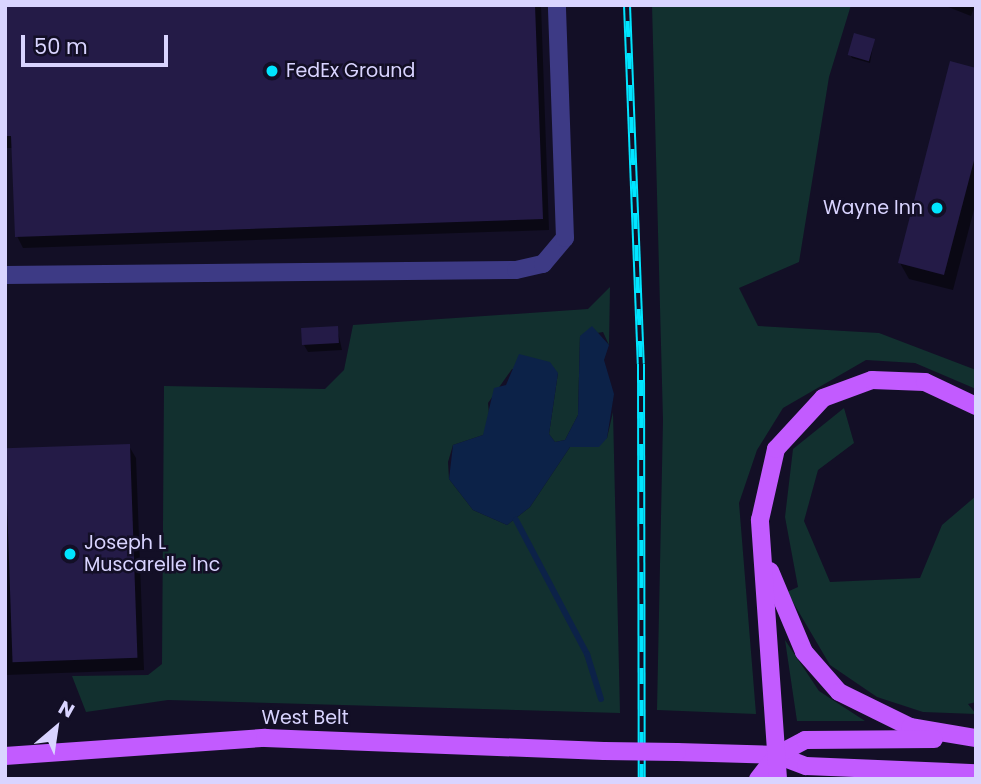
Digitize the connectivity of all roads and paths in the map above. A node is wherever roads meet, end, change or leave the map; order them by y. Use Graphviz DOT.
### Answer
graph roads {
  1 [pos="557,5"];
  2 [pos="5,275"];
  3 [pos="976,406"];
  4 [pos="760,520"];
  5 [pos="976,738"];
  6 [pos="777,755"];
  7 [pos="5,756"];
  8 [pos="927,772"];
  9 [pos="976,773"];
  10 [pos="758,779"];
  11 [pos="778,779"];
  12 [pos="884,779"];
  1 -- 2 [label="lane"];
  3 -- 4 [label="main road"];
  4 -- 5 [label="main road"];
  4 -- 6 [label="main road"];
  5 -- 6 [label="main road"];
  6 -- 7 [label="main road, West Belt, bridge"];
  6 -- 8 [label="main road"];
  6 -- 10 [label="main road"];
  6 -- 11 [label="main road"];
  8 -- 9 [label="main road"];
  8 -- 12 [label="main road"];
}
